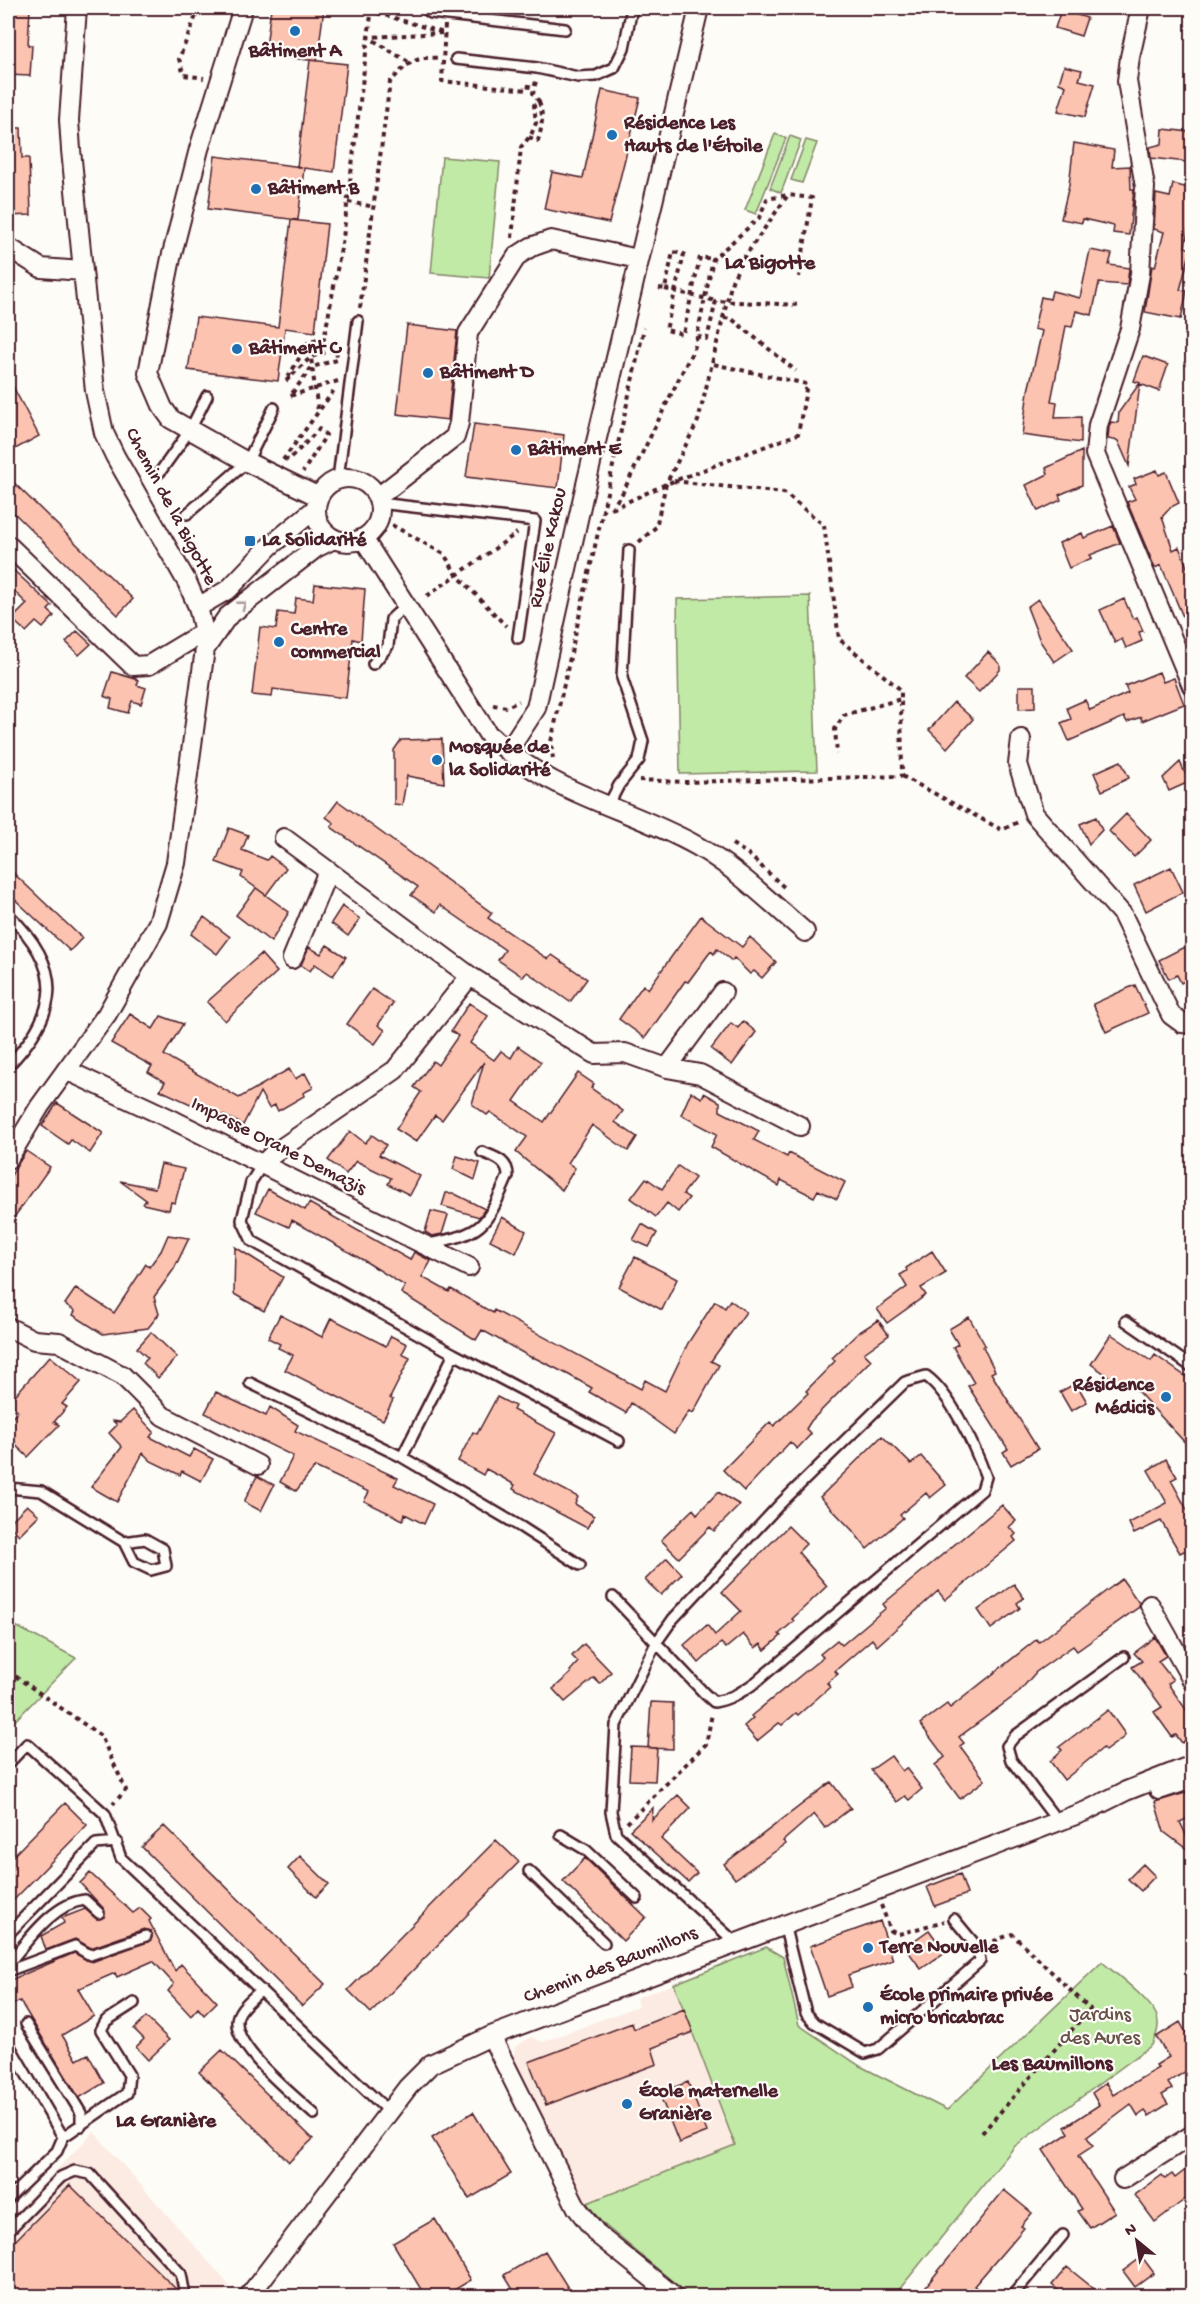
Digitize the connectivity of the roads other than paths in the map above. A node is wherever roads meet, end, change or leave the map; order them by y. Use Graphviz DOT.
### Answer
graph roads {
  1 [pos="76,8"];
  2 [pos="243,8"];
  3 [pos="425,8"];
  4 [pos="632,8"];
  5 [pos="699,8"];
  6 [pos="1142,8"];
  7 [pos="565,29"];
  8 [pos="456,59"];
  9 [pos="8,247"];
  10 [pos="638,259"];
  11 [pos="82,271"];
  12 [pos="358,321"];
  13 [pos="207,396"];
  14 [pos="274,408"];
  15 [pos="190,430"];
  16 [pos="247,462"];
  17 [pos="160,472"];
  18 [pos="338,478"];
  19 [pos="379,500"];
  20 [pos="316,503"];
  21 [pos="187,514"];
  22 [pos="363,538"];
  23 [pos="334,539"];
  24 [pos="8,545"];
  25 [pos="629,550"];
  26 [pos="406,606"];
  27 [pos="198,607"];
  28 [pos="518,638"];
  29 [pos="205,641"];
  30 [pos="373,664"];
  31 [pos="1192,686"];
  32 [pos="1021,739"];
  33 [pos="508,751"];
  34 [pos="608,806"];
  35 [pos="284,838"];
  36 [pos="328,871"];
  37 [pos="8,914"];
  38 [pos="805,932"];
  39 [pos="292,959"];
  40 [pos="470,976"];
  41 [pos="723,992"];
  42 [pos="1192,1024"];
  43 [pos="8,1066"];
  44 [pos="667,1068"];
  45 [pos="66,1070"];
  46 [pos="800,1126"];
  47 [pos="482,1152"];
  48 [pos="8,1159"];
  49 [pos="262,1165"];
  50 [pos="424,1245"];
  51 [pos="469,1268"];
  52 [pos="1126,1321"];
  53 [pos="8,1330"];
  54 [pos="454,1354"];
  55 [pos="1192,1367"];
  56 [pos="250,1383"];
  57 [pos="619,1441"];
  58 [pos="402,1457"];
  59 [pos="258,1465"];
  60 [pos="8,1488"];
  61 [pos="124,1542"];
  62 [pos="580,1565"];
  63 [pos="614,1597"];
  64 [pos="1150,1605"];
  65 [pos="656,1643"];
  66 [pos="1124,1658"];
  67 [pos="1192,1680"];
  68 [pos="8,1764"];
  69 [pos="1192,1765"];
  70 [pos="1192,1779"];
  71 [pos="1086,1811"];
  72 [pos="1058,1822"];
  73 [pos="561,1834"];
  74 [pos="117,1842"];
  75 [pos="529,1871"];
  76 [pos="637,1898"];
  77 [pos="99,1913"];
  78 [pos="954,1919"];
  79 [pos="784,1924"];
  80 [pos="8,1934"];
  81 [pos="146,1936"];
  82 [pos="604,1943"];
  83 [pos="736,1943"];
  84 [pos="8,1965"];
  85 [pos="8,1971"];
  86 [pos="261,1990"];
  87 [pos="134,2003"];
  88 [pos="26,2024"];
  89 [pos="491,2036"];
  90 [pos="8,2043"];
  91 [pos="389,2112"];
  92 [pos="314,2114"];
  93 [pos="81,2126"];
  94 [pos="1192,2135"];
  95 [pos="63,2137"];
  96 [pos="1123,2179"];
  97 [pos="8,2199"];
  98 [pos="8,2231"];
  99 [pos="1063,2235"];
  100 [pos="185,2296"];
  101 [pos="249,2296"];
  102 [pos="674,2296"];
  103 [pos="1012,2296"];
  1 -- 11 [label="street, Chemin de la Bigotte"];
  2 -- 15 [label="street"];
  3 -- 7 [label="lane"];
  4 -- 8 [label="lane"];
  5 -- 10 [label="street, Rue Élie Kakou"];
  6 -- 31 [label="street"];
  9 -- 11 [label="street"];
  10 -- 19 [label="street"];
  10 -- 33 [label="street, Rue Élie Kakou"];
  11 -- 27 [label="street, Chemin de la Bigotte"];
  12 -- 18 [label="lane"];
  13 -- 15 [label="lane"];
  14 -- 16 [label="lane"];
  15 -- 16 [label="street"];
  15 -- 17 [label="lane"];
  16 -- 20 [label="street"];
  16 -- 21 [label="lane"];
  18 -- 19 [label="street"];
  18 -- 20 [label="street"];
  19 -- 22 [label="street"];
  19 -- 28 [label="lane"];
  20 -- 23 [label="street"];
  20 -- 27 [label="street"];
  22 -- 23 [label="street"];
  22 -- 26 [label="street"];
  29 -- 23 [label="street, one-way"];
  24 -- 29 [label="street"];
  25 -- 34 [label="lane"];
  26 -- 30 [label="lane"];
  26 -- 33 [label="street"];
  27 -- 29 [label="street, Chemin de la Bigotte"];
  29 -- 45 [label="street, Chemin de la Bigotte"];
  32 -- 42 [label="street"];
  33 -- 34 [label="street"];
  34 -- 38 [label="street"];
  35 -- 36 [label="street"];
  36 -- 39 [label="street"];
  36 -- 40 [label="street"];
  37 -- 43 [label="lane"];
  40 -- 44 [label="street"];
  40 -- 49 [label="street"];
  41 -- 44 [label="street"];
  44 -- 46 [label="street"];
  45 -- 48 [label="street, Chemin de la Bigotte"];
  45 -- 49 [label="street, Impasse Orane Demazis"];
  47 -- 50 [label="lane"];
  49 -- 50 [label="street, Impasse Orane Demazis"];
  49 -- 54 [label="lane"];
  50 -- 51 [label="street, Impasse Orane Demazis"];
  52 -- 55 [label="lane"];
  53 -- 59 [label="street"];
  54 -- 57 [label="lane"];
  54 -- 58 [label="lane"];
  56 -- 58 [label="lane"];
  58 -- 62 [label="lane"];
  60 -- 61 [label="lane"];
  61 -- 61 [label="lane"];
  63 -- 65 [label="lane"];
  64 -- 67 [label="street"];
  65 -- 65 [label="lane"];
  65 -- 83 [label="lane"];
  66 -- 72 [label="lane"];
  68 -- 74 [label="lane"];
  69 -- 71 [label="street, Chemin des Baumillons"];
  70 -- 71 [label="street, Chemin des Baumillons"];
  71 -- 72 [label="street, Chemin des Baumillons"];
  72 -- 79 [label="street, Chemin des Baumillons"];
  73 -- 76 [label="lane"];
  74 -- 80 [label="lane"];
  74 -- 86 [label="lane"];
  75 -- 82 [label="lane"];
  77 -- 84 [label="lane"];
  78 -- 79 [label="lane"];
  79 -- 83 [label="street, Chemin des Baumillons"];
  81 -- 85 [label="lane"];
  83 -- 89 [label="street, Chemin des Baumillons"];
  86 -- 91 [label="lane"];
  86 -- 92 [label="lane"];
  87 -- 93 [label="lane"];
  88 -- 93 [label="lane"];
  89 -- 91 [label="street, Chemin des Baumillons"];
  89 -- 102 [label="street"];
  90 -- 95 [label="lane"];
  91 -- 101 [label="street, Chemin des Baumillons"];
  93 -- 95 [label="lane"];
  94 -- 96 [label="street"];
  95 -- 97 [label="lane"];
  98 -- 100 [label="lane"];
  99 -- 103 [label="lane"];
}
